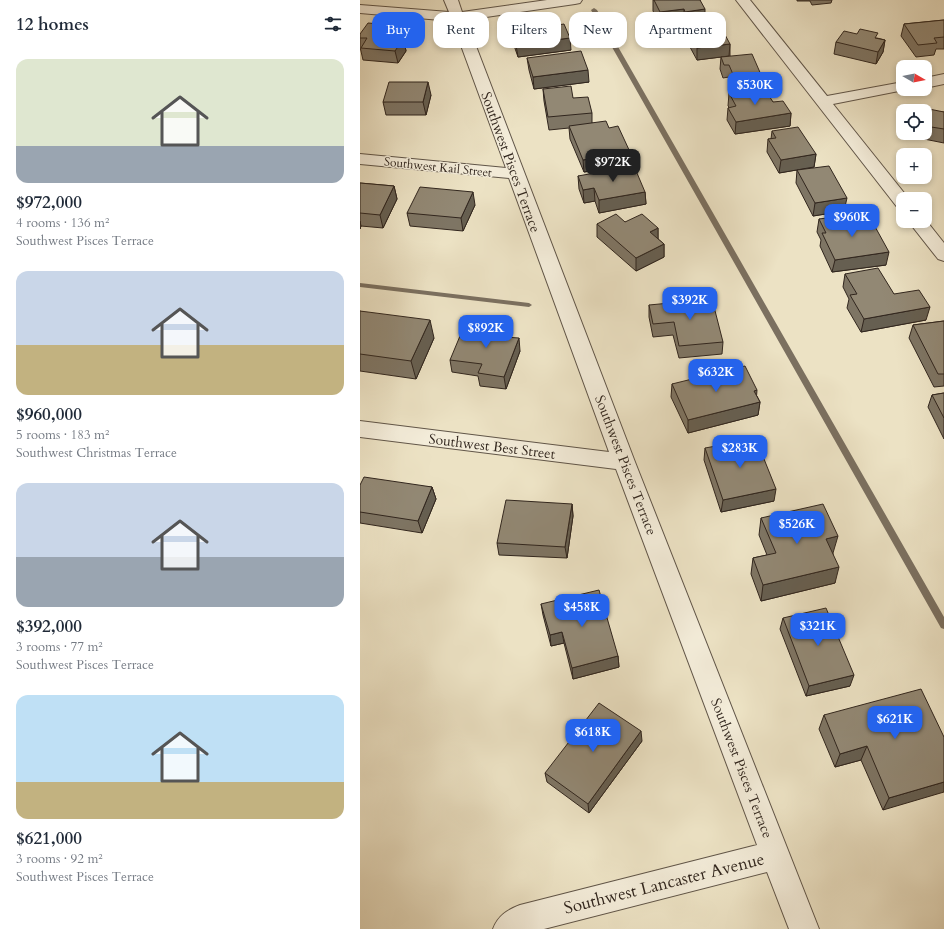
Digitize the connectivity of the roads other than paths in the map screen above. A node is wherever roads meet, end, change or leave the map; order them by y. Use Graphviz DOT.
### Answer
graph roads {
  1 [pos="576,0"];
  2 [pos="743,0"];
  3 [pos="360,8"];
  4 [pos="454,8"];
  5 [pos="944,79"];
  6 [pos="932,82"];
  7 [pos="896,88"];
  8 [pos="823,101"];
  9 [pos="360,159"];
  10 [pos="515,174"];
  11 [pos="896,194"];
  12 [pos="923,228"];
  13 [pos="944,255"];
  14 [pos="360,429"];
  15 [pos="624,462"];
  16 [pos="776,855"];
  17 [pos="508,929"];
  18 [pos="804,929"];
  1 -- 4 [label="street"];
  2 -- 8 [label="street"];
  3 -- 4 [label="street"];
  4 -- 10 [label="street, Southwest Pisces Terrace"];
  5 -- 6 [label="street"];
  7 -- 8 [label="street"];
  8 -- 11 [label="street"];
  9 -- 10 [label="street, Southwest Kail Street"];
  10 -- 15 [label="street, Southwest Pisces Terrace"];
  12 -- 13 [label="street"];
  14 -- 15 [label="street, Southwest Best Street"];
  15 -- 16 [label="street, Southwest Pisces Terrace"];
  16 -- 17 [label="street, Southwest Lancaster Avenue"];
  16 -- 18 [label="street, Southwest Pisces Terrace"];
}
